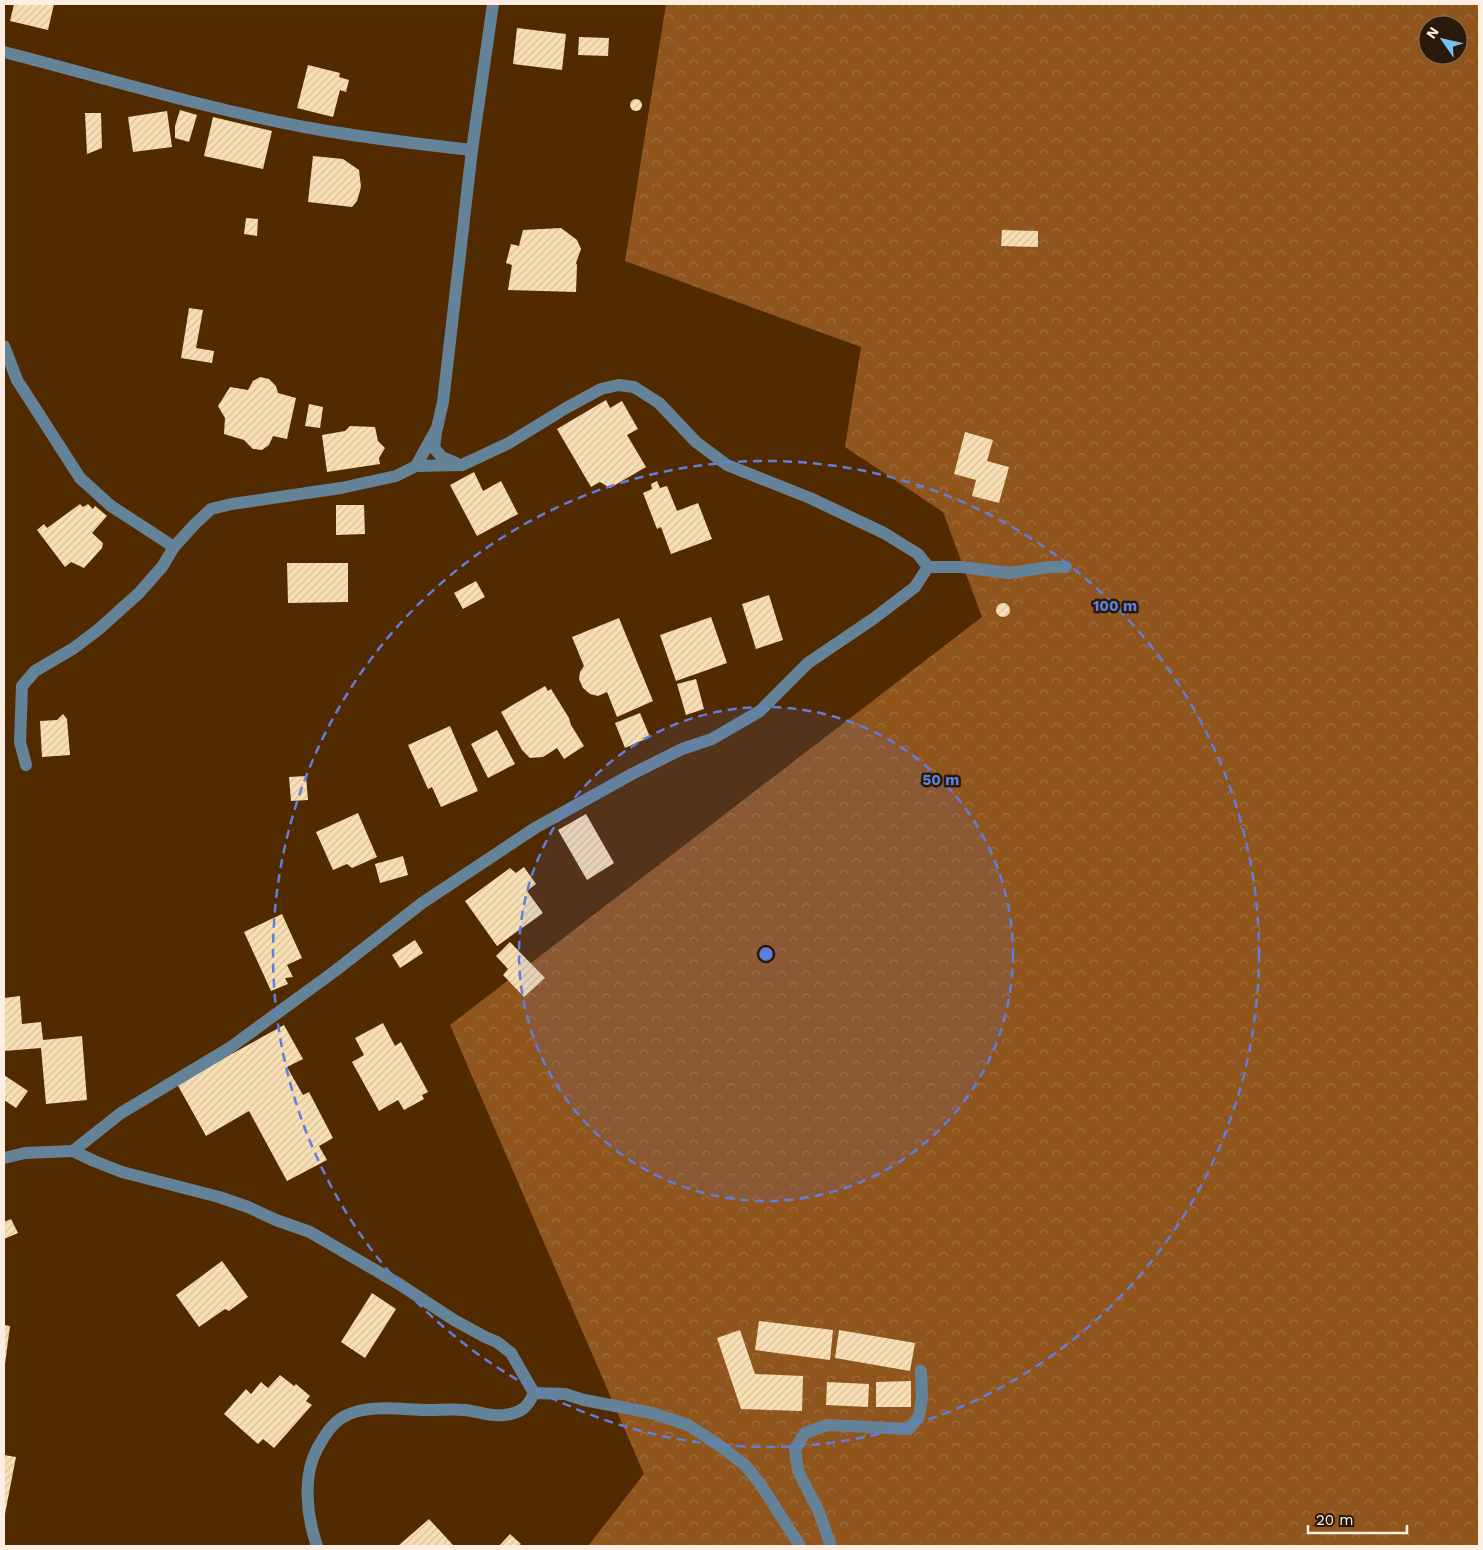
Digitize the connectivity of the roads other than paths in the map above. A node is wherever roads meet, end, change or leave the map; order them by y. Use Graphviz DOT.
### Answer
graph roads {
  1 [pos="493,4"];
  2 [pos="4,52"];
  3 [pos="472,150"];
  4 [pos="4,346"];
  5 [pos="437,428"];
  6 [pos="462,465"];
  7 [pos="416,466"];
  8 [pos="174,546"];
  9 [pos="928,567"];
  10 [pos="1066,567"];
  11 [pos="26,766"];
  12 [pos="73,1150"];
  13 [pos="4,1158"];
  14 [pos="921,1371"];
  15 [pos="534,1393"];
  16 [pos="317,1546"];
  17 [pos="800,1546"];
  18 [pos="831,1546"];
  1 -- 3 [label="street"];
  2 -- 3 [label="street"];
  3 -- 5 [label="street"];
  4 -- 8 [label="street"];
  5 -- 6 [label="street"];
  5 -- 7 [label="street"];
  6 -- 7 [label="street"];
  6 -- 9 [label="street"];
  7 -- 8 [label="street"];
  8 -- 11 [label="street"];
  9 -- 10 [label="street"];
  9 -- 12 [label="street"];
  12 -- 13 [label="street"];
  12 -- 15 [label="street"];
  14 -- 18 [label="street"];
  15 -- 16 [label="street"];
  15 -- 17 [label="street"];
}
